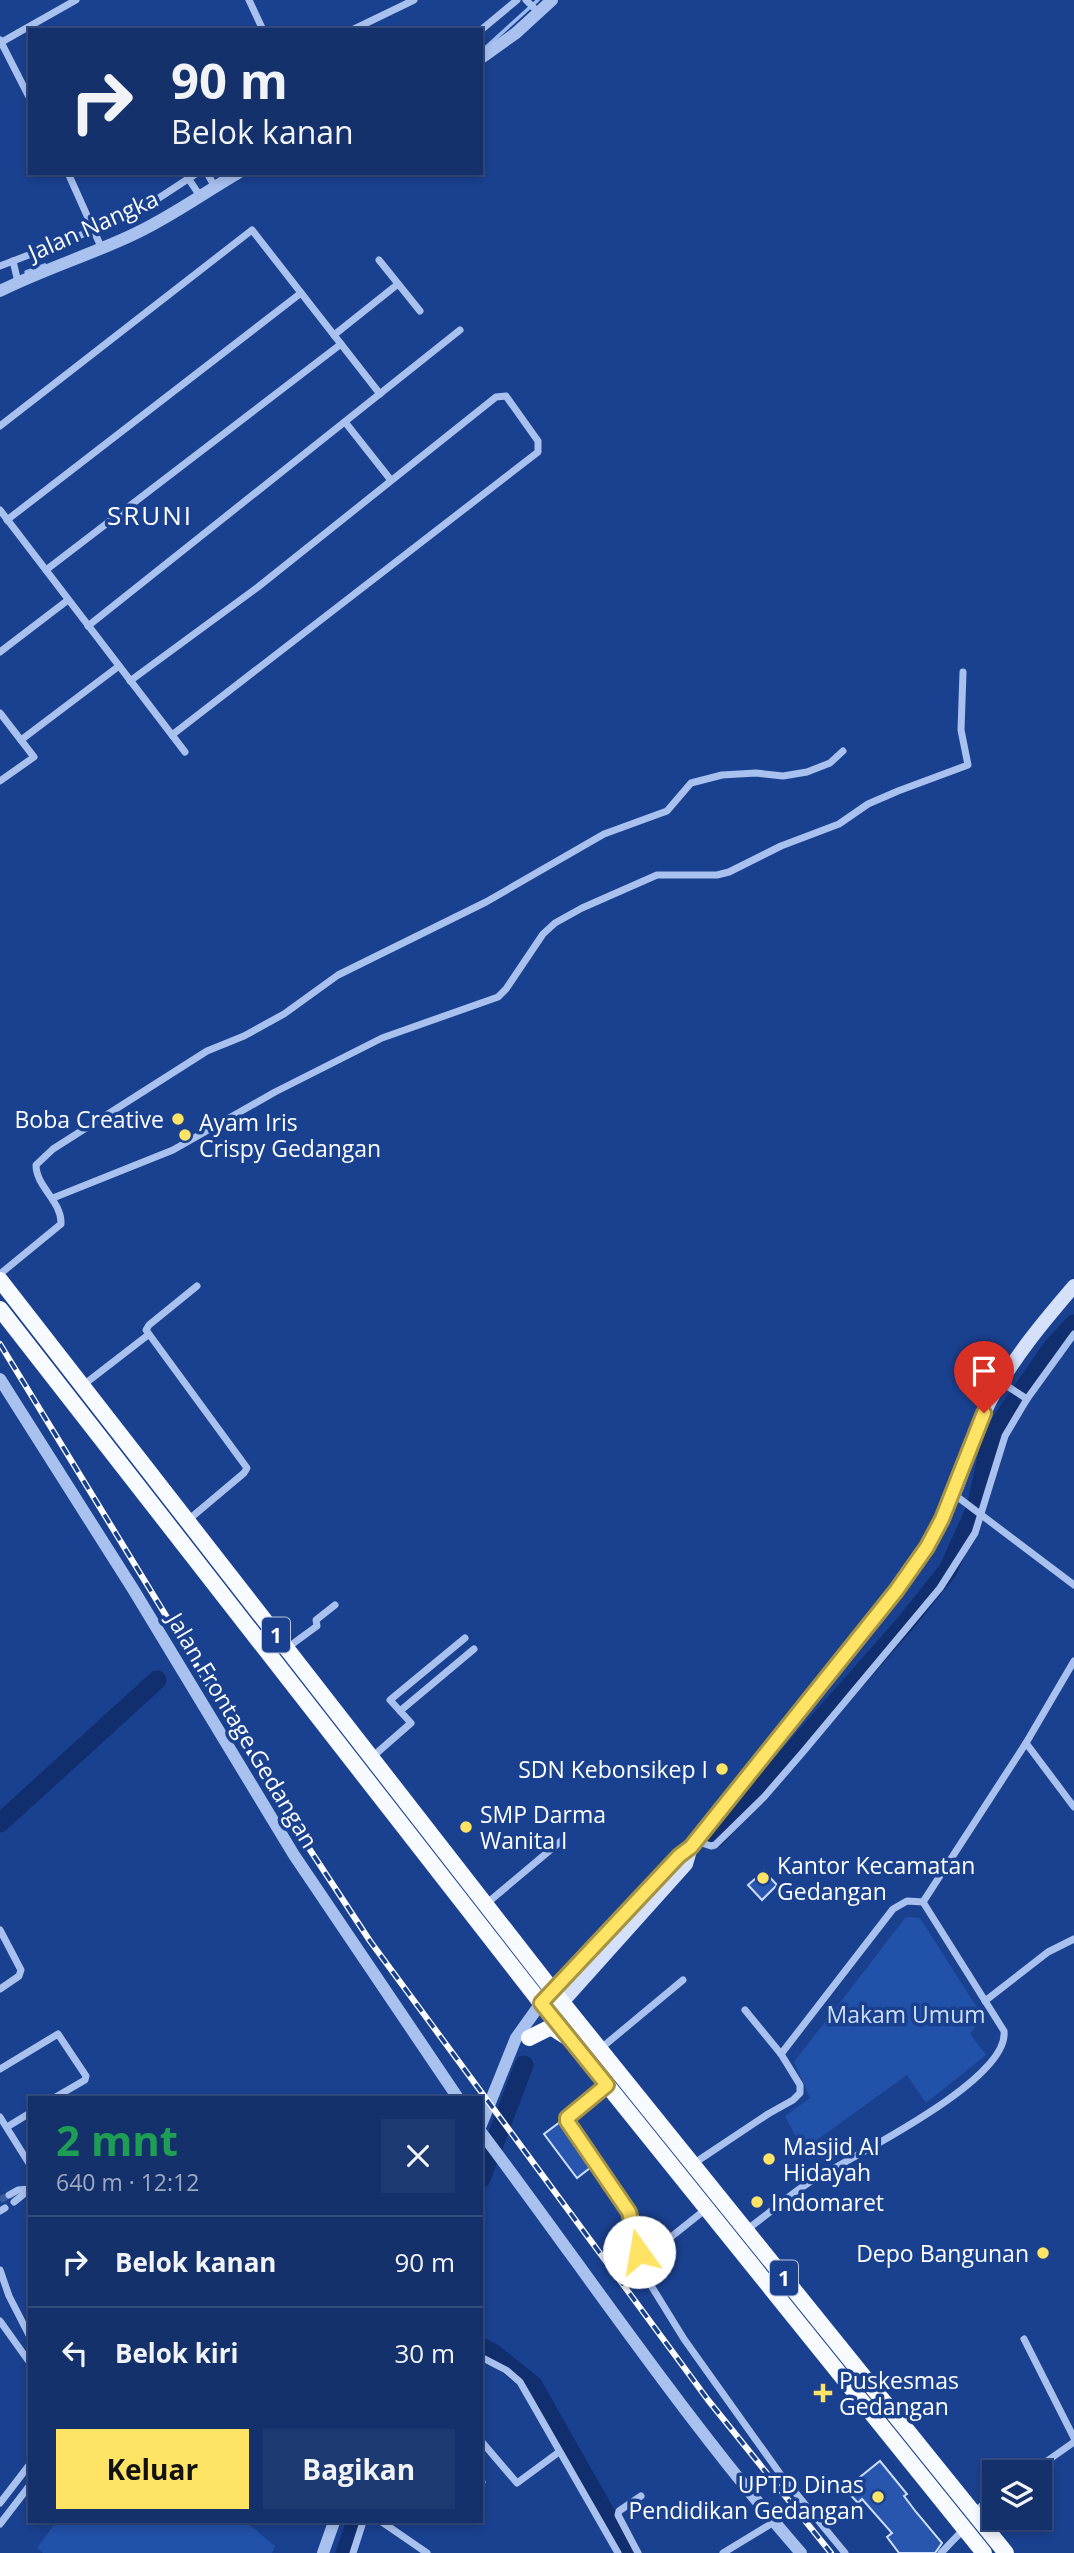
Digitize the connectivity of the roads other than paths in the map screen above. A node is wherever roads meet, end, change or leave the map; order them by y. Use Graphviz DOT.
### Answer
graph roads {
  1 [pos="76,0"];
  2 [pos="248,0"];
  3 [pos="414,0"];
  4 [pos="517,0"];
  5 [pos="552,0"];
  6 [pos="533,6"];
  7 [pos="262,28"];
  8 [pos="356,28"];
  9 [pos="483,28"];
  10 [pos="0,42"];
  11 [pos="483,56"];
  12 [pos="28,95"];
  13 [pos="69,175"];
  14 [pos="195,175"];
  15 [pos="208,175"];
  16 [pos="234,175"];
  17 [pos="190,180"];
  18 [pos="214,186"];
  19 [pos="200,195"];
  20 [pos="93,233"];
  21 [pos="101,248"];
  22 [pos="379,260"];
  23 [pos="13,263"];
  24 [pos="0,266"];
  25 [pos="18,280"];
  26 [pos="398,284"];
  27 [pos="0,291"];
  28 [pos="301,293"];
  29 [pos="420,311"];
  30 [pos="460,330"];
  31 [pos="334,335"];
  32 [pos="341,344"];
  33 [pos="380,394"];
  34 [pos="345,422"];
  35 [pos="0,426"];
  36 [pos="390,479"];
  37 [pos="0,510"];
  38 [pos="7,520"];
  39 [pos="46,570"];
  40 [pos="68,600"];
  41 [pos="88,626"];
  42 [pos="0,652"];
  43 [pos="118,666"];
  44 [pos="963,672"];
  45 [pos="130,681"];
  46 [pos="0,713"];
  47 [pos="172,735"];
  48 [pos="22,740"];
  49 [pos="843,751"];
  50 [pos="185,752"];
  51 [pos="0,781"];
  52 [pos="53,1198"];
  53 [pos="0,1274"];
  54 [pos="0,1280"];
  55 [pos="197,1286"];
  56 [pos="1074,1286"];
  57 [pos="0,1310"];
  58 [pos="1074,1334"];
  59 [pos="148,1335"];
  60 [pos="0,1379"];
  61 [pos="1004,1384"];
  62 [pos="82,1386"];
  63 [pos="1026,1398"];
  64 [pos="958,1497"];
  65 [pos="980,1513"];
  66 [pos="187,1521"];
  67 [pos="1074,1585"];
  68 [pos="335,1605"];
  69 [pos="465,1638"];
  70 [pos="287,1649"];
  71 [pos="474,1649"];
  72 [pos="1074,1661"];
  73 [pos="400,1711"];
  74 [pos="1026,1743"];
  75 [pos="372,1758"];
  76 [pos="1074,1807"];
  77 [pos="561,1841"];
  78 [pos="694,1844"];
  79 [pos="923,1902"];
  80 [pos="485,1904"];
  81 [pos="0,1930"];
  82 [pos="1074,1939"];
  83 [pos="683,1980"];
  84 [pos="0,1989"];
  85 [pos="985,2001"];
  86 [pos="552,2003"];
  87 [pos="745,2010"];
  88 [pos="529,2038"];
  89 [pos="574,2044"];
  90 [pos="600,2049"];
  91 [pos="781,2054"];
  92 [pos="506,2061"];
  93 [pos="0,2069"];
  94 [pos="607,2085"];
  95 [pos="57,2096"];
  96 [pos="456,2096"];
  97 [pos="28,2114"];
  98 [pos="0,2116"];
  99 [pos="483,2120"];
  100 [pos="7,2127"];
  101 [pos="488,2142"];
  102 [pos="28,2162"];
  103 [pos="693,2165"];
  104 [pos="28,2189"];
  105 [pos="28,2191"];
  106 [pos="9,2195"];
  107 [pos="14,2202"];
  108 [pos="707,2208"];
  109 [pos="746,2230"];
  110 [pos="641,2261"];
  111 [pos="0,2270"];
  112 [pos="9,2296"];
  113 [pos="1,2301"];
  114 [pos="0,2321"];
  115 [pos="28,2333"];
  116 [pos="1024,2339"];
  117 [pos="483,2358"];
  118 [pos="28,2360"];
  119 [pos="1074,2440"];
  120 [pos="483,2443"];
  121 [pos="559,2452"];
  122 [pos="1047,2460"];
  123 [pos="28,2467"];
  124 [pos="28,2488"];
  125 [pos="641,2496"];
  126 [pos="0,2503"];
  127 [pos="982,2506"];
  128 [pos="973,2512"];
  129 [pos="774,2522"];
  130 [pos="334,2523"];
  131 [pos="363,2523"];
  132 [pos="383,2523"];
  133 [pos="0,2524"];
  134 [pos="964,2529"];
  135 [pos="323,2553"];
  136 [pos="353,2553"];
  137 [pos="427,2553"];
  138 [pos="618,2553"];
  139 [pos="638,2553"];
  140 [pos="723,2553"];
  141 [pos="801,2553"];
  142 [pos="845,2553"];
  143 [pos="941,2553"];
  144 [pos="984,2553"];
  145 [pos="1006,2553"];
  1 -- 10 [label="street"];
  2 -- 7 [label="street"];
  3 -- 8 [label="street"];
  4 -- 9 [label="street"];
  5 -- 6 [label="street"];
  6 -- 11 [label="street"];
  10 -- 12 [label="street"];
  13 -- 20 [label="street"];
  14 -- 17 [label="street"];
  15 -- 18 [label="street"];
  16 -- 18 [label="street, Jalan Nangka"];
  17 -- 19 [label="street"];
  17 -- 20 [label="street"];
  18 -- 19 [label="street, Jalan Nangka"];
  19 -- 21 [label="street, Jalan Nangka"];
  20 -- 21 [label="street"];
  20 -- 23 [label="street"];
  21 -- 25 [label="street, Jalan Nangka"];
  22 -- 26 [label="street"];
  23 -- 24 [label="street"];
  23 -- 25 [label="street"];
  25 -- 27 [label="street, Jalan Nangka"];
  26 -- 29 [label="street"];
  26 -- 31 [label="street"];
  28 -- 31 [label="street"];
  28 -- 35 [label="street"];
  28 -- 38 [label="street"];
  30 -- 33 [label="street"];
  31 -- 32 [label="street"];
  32 -- 33 [label="street"];
  32 -- 39 [label="street"];
  33 -- 34 [label="street"];
  34 -- 36 [label="street"];
  34 -- 41 [label="street"];
  36 -- 45 [label="street"];
  36 -- 47 [label="street"];
  37 -- 38 [label="street"];
  38 -- 39 [label="street"];
  39 -- 40 [label="street"];
  40 -- 41 [label="street"];
  40 -- 42 [label="street"];
  41 -- 43 [label="street"];
  43 -- 45 [label="street"];
  43 -- 48 [label="street"];
  44 -- 52 [label="street"];
  45 -- 47 [label="street"];
  46 -- 48 [label="street"];
  47 -- 50 [label="street"];
  48 -- 51 [label="street"];
  49 -- 52 [label="street"];
  52 -- 53 [label="street"];
  54 -- 62 [label="highway, 1"];
  55 -- 59 [label="street"];
  56 -- 61 [label="main road"];
  57 -- 86 [label="highway, 1"];
  58 -- 63 [label="street"];
  59 -- 62 [label="street"];
  59 -- 66 [label="street"];
  60 -- 96 [label="street, Jalan Frontage Gedangan"];
  61 -- 63 [label="street"];
  61 -- 64 [label="main road"];
  62 -- 66 [label="highway, 1"];
  63 -- 65 [label="street"];
  64 -- 65 [label="street"];
  64 -- 78 [label="main road"];
  65 -- 67 [label="street"];
  65 -- 78 [label="street"];
  66 -- 70 [label="highway, 1"];
  68 -- 70 [label="street"];
  69 -- 73 [label="street"];
  70 -- 75 [label="highway, 1"];
  71 -- 73 [label="street"];
  72 -- 74 [label="street"];
  73 -- 75 [label="street"];
  74 -- 76 [label="street"];
  74 -- 79 [label="street"];
  75 -- 80 [label="highway, 1"];
  77 -- 80 [label="street"];
  78 -- 86 [label="main road"];
  79 -- 85 [label="street"];
  79 -- 91 [label="street"];
  80 -- 86 [label="highway, 1"];
  81 -- 84 [label="street"];
  82 -- 85 [label="street"];
  83 -- 90 [label="street"];
  85 -- 109 [label="street"];
  86 -- 88 [label="street"];
  86 -- 89 [label="highway, 1"];
  86 -- 90 [label="highway, 1"];
  86 -- 92 [label="street"];
  87 -- 91 [label="street"];
  88 -- 89 [label="highway"];
  88 -- 92 [label="street"];
  89 -- 94 [label="highway, 1"];
  90 -- 103 [label="highway, 1"];
  91 -- 103 [label="street"];
  92 -- 99 [label="street"];
  93 -- 95 [label="street"];
  94 -- 108 [label="highway, 1"];
  94 -- 110 [label="street"];
  97 -- 100 [label="street"];
  98 -- 100 [label="street"];
  100 -- 102 [label="street"];
  101 -- 129 [label="street"];
  103 -- 109 [label="highway, 1"];
  104 -- 106 [label="street"];
  105 -- 107 [label="street"];
  108 -- 110 [label="street"];
  108 -- 134 [label="highway, 1"];
  109 -- 128 [label="highway, 1"];
  110 -- 142 [label="street"];
  111 -- 112 [label="street"];
  112 -- 113 [label="street"];
  112 -- 115 [label="street"];
  114 -- 118 [label="street"];
  116 -- 119 [label="street"];
  117 -- 121 [label="street"];
  119 -- 122 [label="street"];
  120 -- 121 [label="street"];
  121 -- 138 [label="street"];
  123 -- 126 [label="street"];
  124 -- 133 [label="street"];
  125 -- 139 [label="street"];
  127 -- 128 [label="street"];
  128 -- 145 [label="highway, 1"];
  129 -- 140 [label="street"];
  129 -- 141 [label="street"];
  130 -- 135 [label="street"];
  131 -- 136 [label="street"];
  132 -- 137 [label="street"];
  134 -- 143 [label="street"];
  134 -- 144 [label="highway, 1"];
}
